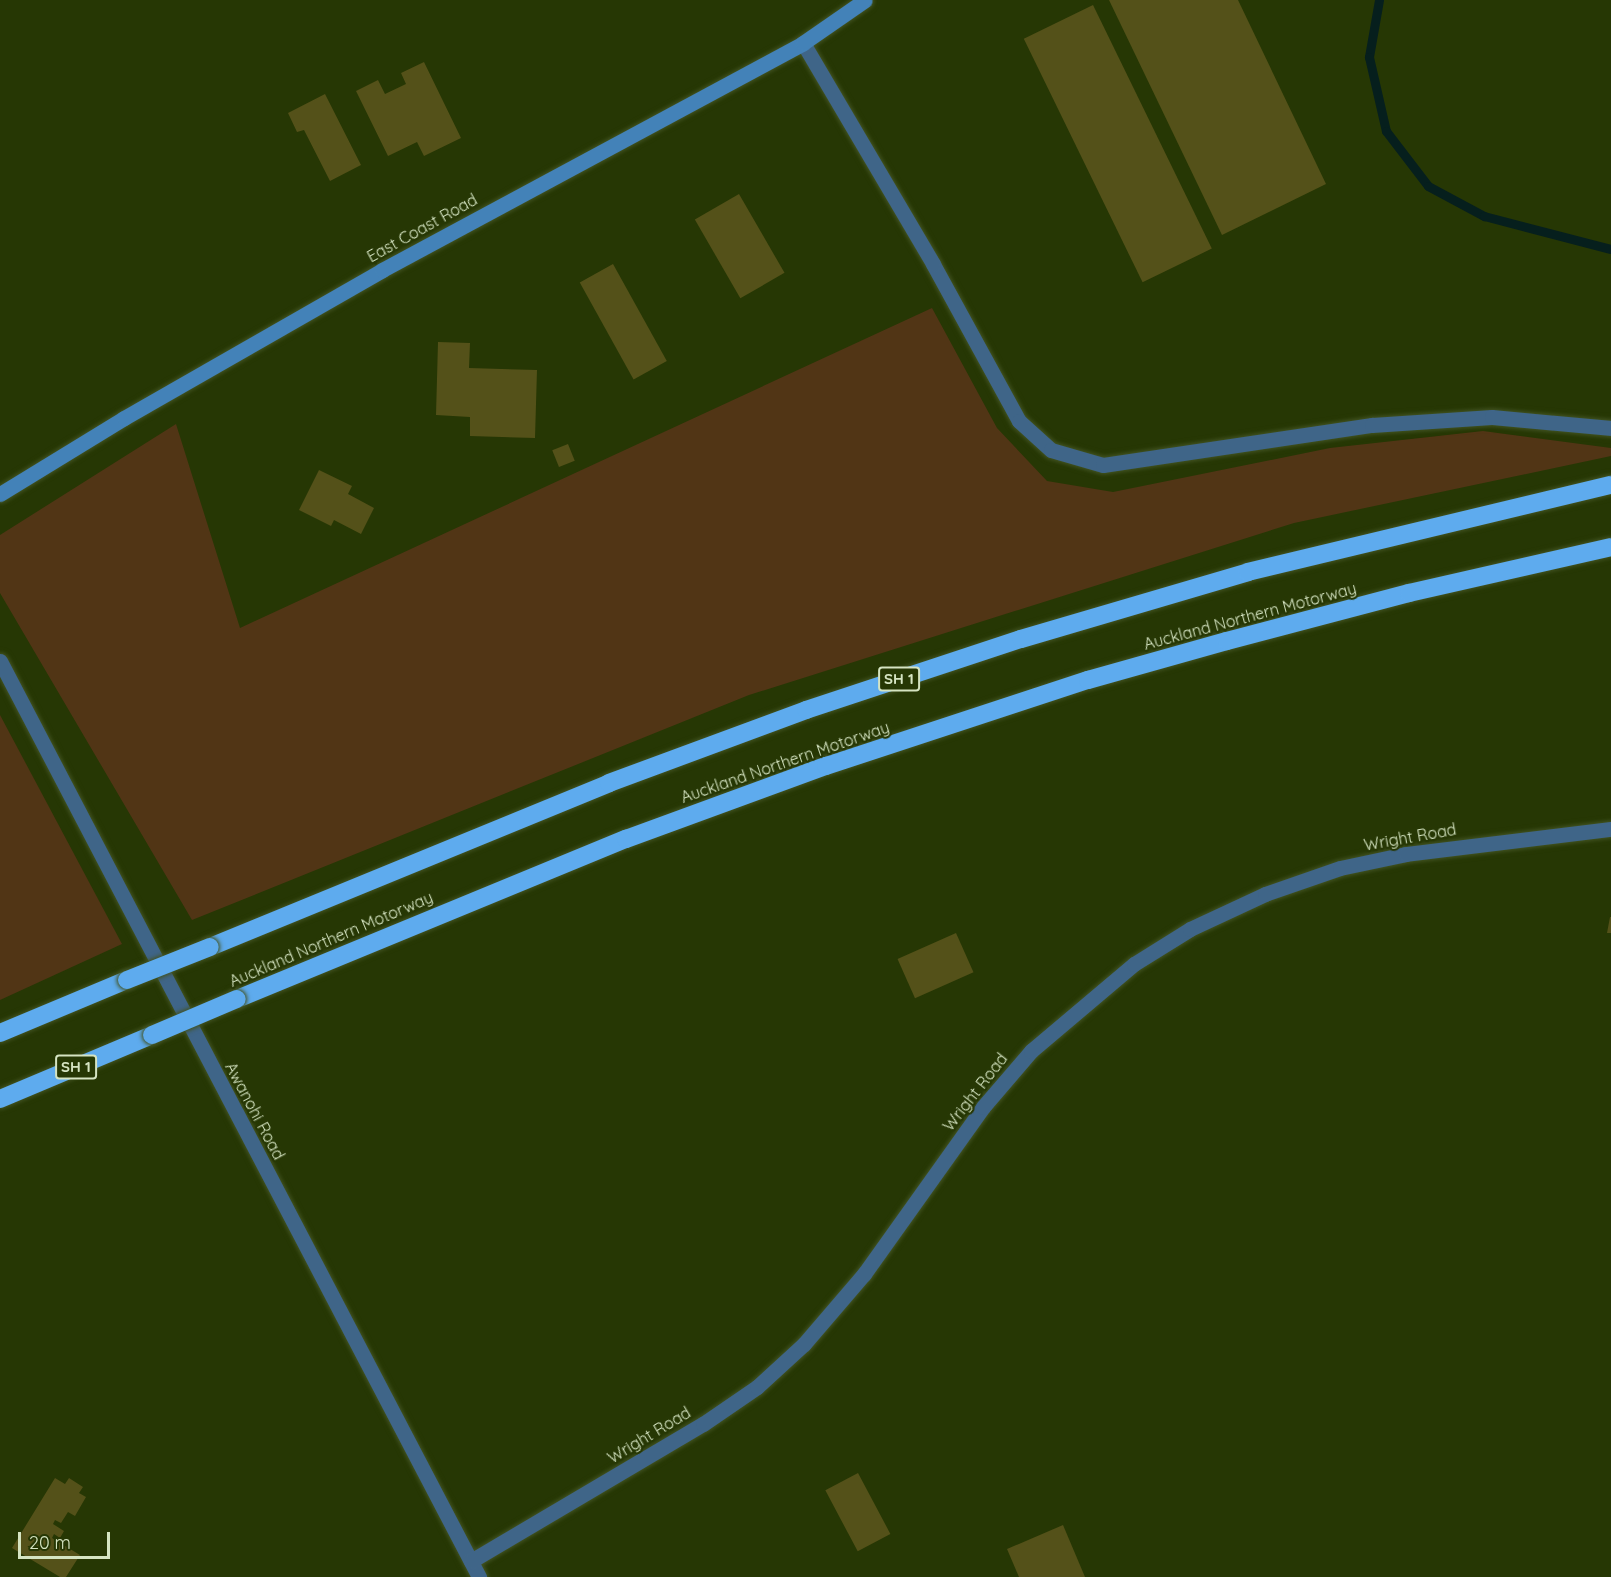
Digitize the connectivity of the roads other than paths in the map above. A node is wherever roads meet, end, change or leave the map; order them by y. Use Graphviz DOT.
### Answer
graph roads {
  1 [pos="865,0"];
  2 [pos="803,43"];
  3 [pos="1611,428"];
  4 [pos="1611,485"];
  5 [pos="0,494"];
  6 [pos="1611,548"];
  7 [pos="0,661"];
  8 [pos="1611,829"];
  9 [pos="0,1033"];
  10 [pos="0,1099"];
  11 [pos="471,1561"];
  12 [pos="479,1577"];
  1 -- 2 [label="main road, East Coast Road"];
  2 -- 3 [label="street"];
  2 -- 5 [label="main road, East Coast Road"];
  4 -- 9 [label="highway, SH 1, bridge"];
  6 -- 10 [label="highway, Auckland Northern Motorway / SH 1, bridge"];
  7 -- 11 [label="street, Awanohi Road"];
  8 -- 11 [label="street, Wright Road"];
  11 -- 12 [label="street, Awanohi Road"];
}
